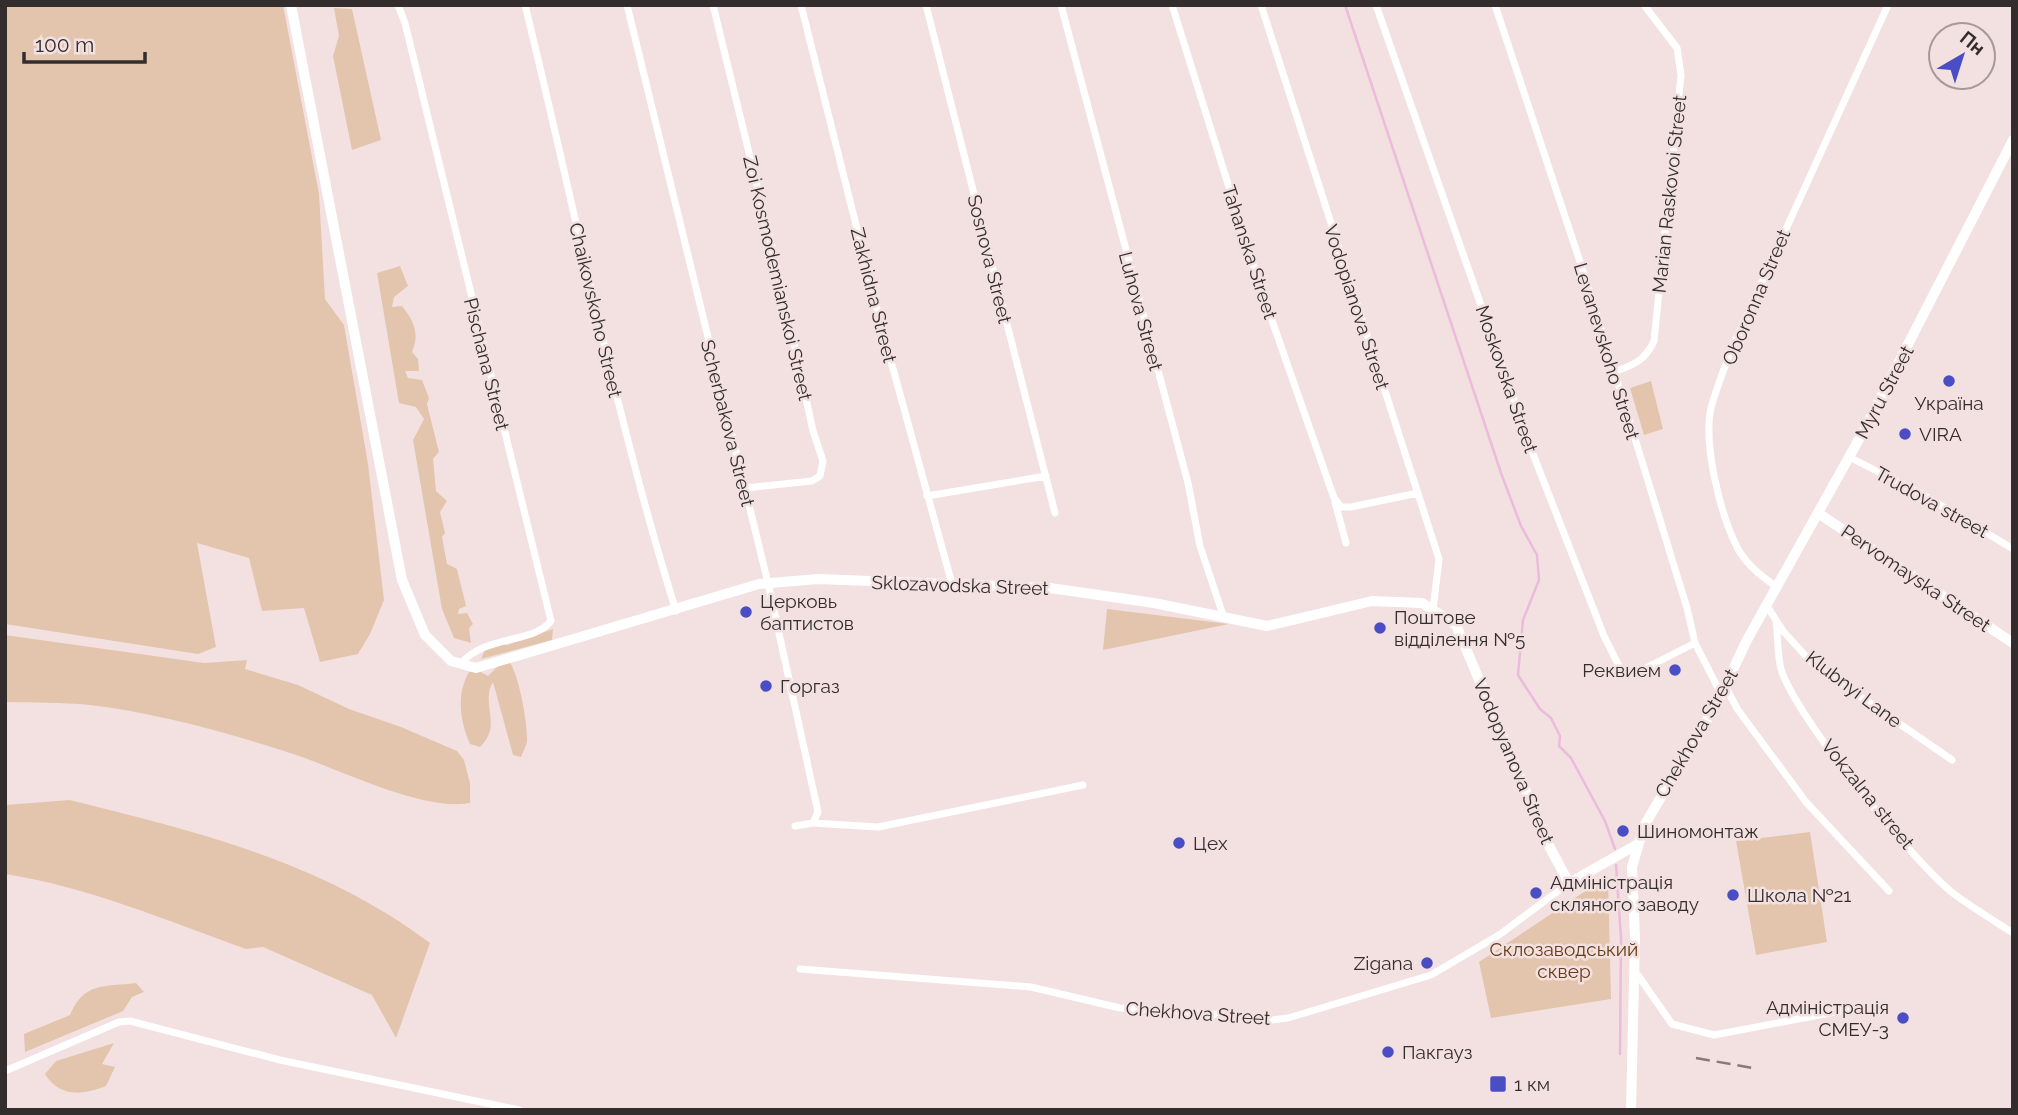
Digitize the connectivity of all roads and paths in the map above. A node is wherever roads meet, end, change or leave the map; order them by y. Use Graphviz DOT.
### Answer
graph roads {
  1 [pos="291,5"];
  2 [pos="525,5"];
  3 [pos="627,5"];
  4 [pos="713,5"];
  5 [pos="802,5"];
  6 [pos="926,5"];
  7 [pos="1061,5"];
  8 [pos="1171,5"];
  9 [pos="1261,5"];
  10 [pos="1376,5"];
  11 [pos="1495,5"];
  12 [pos="1644,5"];
  13 [pos="1888,5"];
  14 [pos="400,7"];
  15 [pos="2013,140"];
  16 [pos="1614,372"];
  17 [pos="1849,457"];
  18 [pos="1046,477"];
  19 [pos="745,488"];
  20 [pos="1418,493"];
  21 [pos="928,496"];
  22 [pos="1334,498"];
  23 [pos="1055,513"];
  24 [pos="1818,513"];
  25 [pos="1346,543"];
  26 [pos="2013,550"];
  27 [pos="768,583"];
  28 [pos="952,584"];
  29 [pos="1777,587"];
  30 [pos="1767,606"];
  31 [pos="1433,610"];
  32 [pos="676,611"];
  33 [pos="1223,615"];
  34 [pos="1776,621"];
  35 [pos="1747,640"];
  36 [pos="1695,643"];
  37 [pos="2013,643"];
  38 [pos="455,662"];
  39 [pos="1723,690"];
  40 [pos="1952,760"];
  41 [pos="1083,785"];
  42 [pos="813,823"];
  43 [pos="795,826"];
  44 [pos="1638,844"];
  45 [pos="1569,883"];
  46 [pos="1889,891"];
  47 [pos="2013,933"];
  48 [pos="800,969"];
  49 [pos="1634,970"];
  50 [pos="1851,1010"];
  51 [pos="5,1071"];
  52 [pos="519,1110"];
  53 [pos="1631,1110"];
  1 -- 38 [label="street"];
  2 -- 32 [label="street, Chaikovskoho Street"];
  3 -- 19 [label="street, Scherbakova Street"];
  4 -- 19 [label="street, Zoi Kosmodemianskoi Street"];
  5 -- 21 [label="street, Zakhidna Street"];
  6 -- 18 [label="street, Sosnova Street"];
  7 -- 33 [label="street, Luhova Street"];
  8 -- 22 [label="street, Tahanska Street"];
  9 -- 20 [label="street, Vodopianova Street"];
  10 -- 36 [label="street, Moskovska Street"];
  11 -- 16 [label="street, Levanevskoho Street"];
  12 -- 16 [label="street, Marian Raskovoi Street"];
  13 -- 29 [label="street, Oboronna Street"];
  14 -- 38 [label="street, Pischana Street"];
  15 -- 17 [label="street, Myru Street"];
  16 -- 36 [label="street, Levanevskoho Street"];
  17 -- 24 [label="street, Myru Street"];
  17 -- 26 [label="street, Trudova street"];
  18 -- 21 [label="street"];
  18 -- 23 [label="street, Sosnova Street"];
  19 -- 27 [label="street, Scherbakova Street"];
  20 -- 22 [label="street"];
  20 -- 31 [label="street, Vodopianova Street"];
  21 -- 28 [label="street, Zakhidna Street"];
  22 -- 25 [label="street, Tahanska Street"];
  24 -- 29 [label="street, Myru Street"];
  24 -- 37 [label="street, Pervomayska Street"];
  27 -- 28 [label="street, Sklozavodska Street"];
  27 -- 32 [label="street, Sklozavodska Street"];
  27 -- 42 [label="street, Scherbakova Street"];
  28 -- 33 [label="street, Sklozavodska Street"];
  29 -- 30 [label="street, Myru Street"];
  30 -- 34 [label="street, Klubnyi Lane"];
  30 -- 35 [label="street, Myru Street"];
  31 -- 33 [label="street, Sklozavodska Street"];
  31 -- 45 [label="street, Vodopyanova Street"];
  32 -- 38 [label="street, Sklozavodska Street"];
  34 -- 40 [label="street, Klubnyi Lane"];
  34 -- 47 [label="street, Vokzalna street"];
  35 -- 39 [label="street, Chekhova Street"];
  36 -- 39 [label="street, Levanevskoho Street"];
  39 -- 44 [label="street, Chekhova Street"];
  39 -- 46 [label="street, Levanevskoho Street"];
  41 -- 42 [label="street"];
  42 -- 43 [label="street"];
  44 -- 45 [label="street, Chekhova Street"];
  44 -- 49 [label="street, Chekhova Street"];
  45 -- 48 [label="street, Chekhova Street"];
  49 -- 50 [label="street"];
  49 -- 53 [label="street, Chekhova Street"];
  51 -- 52 [label="street"];
}
